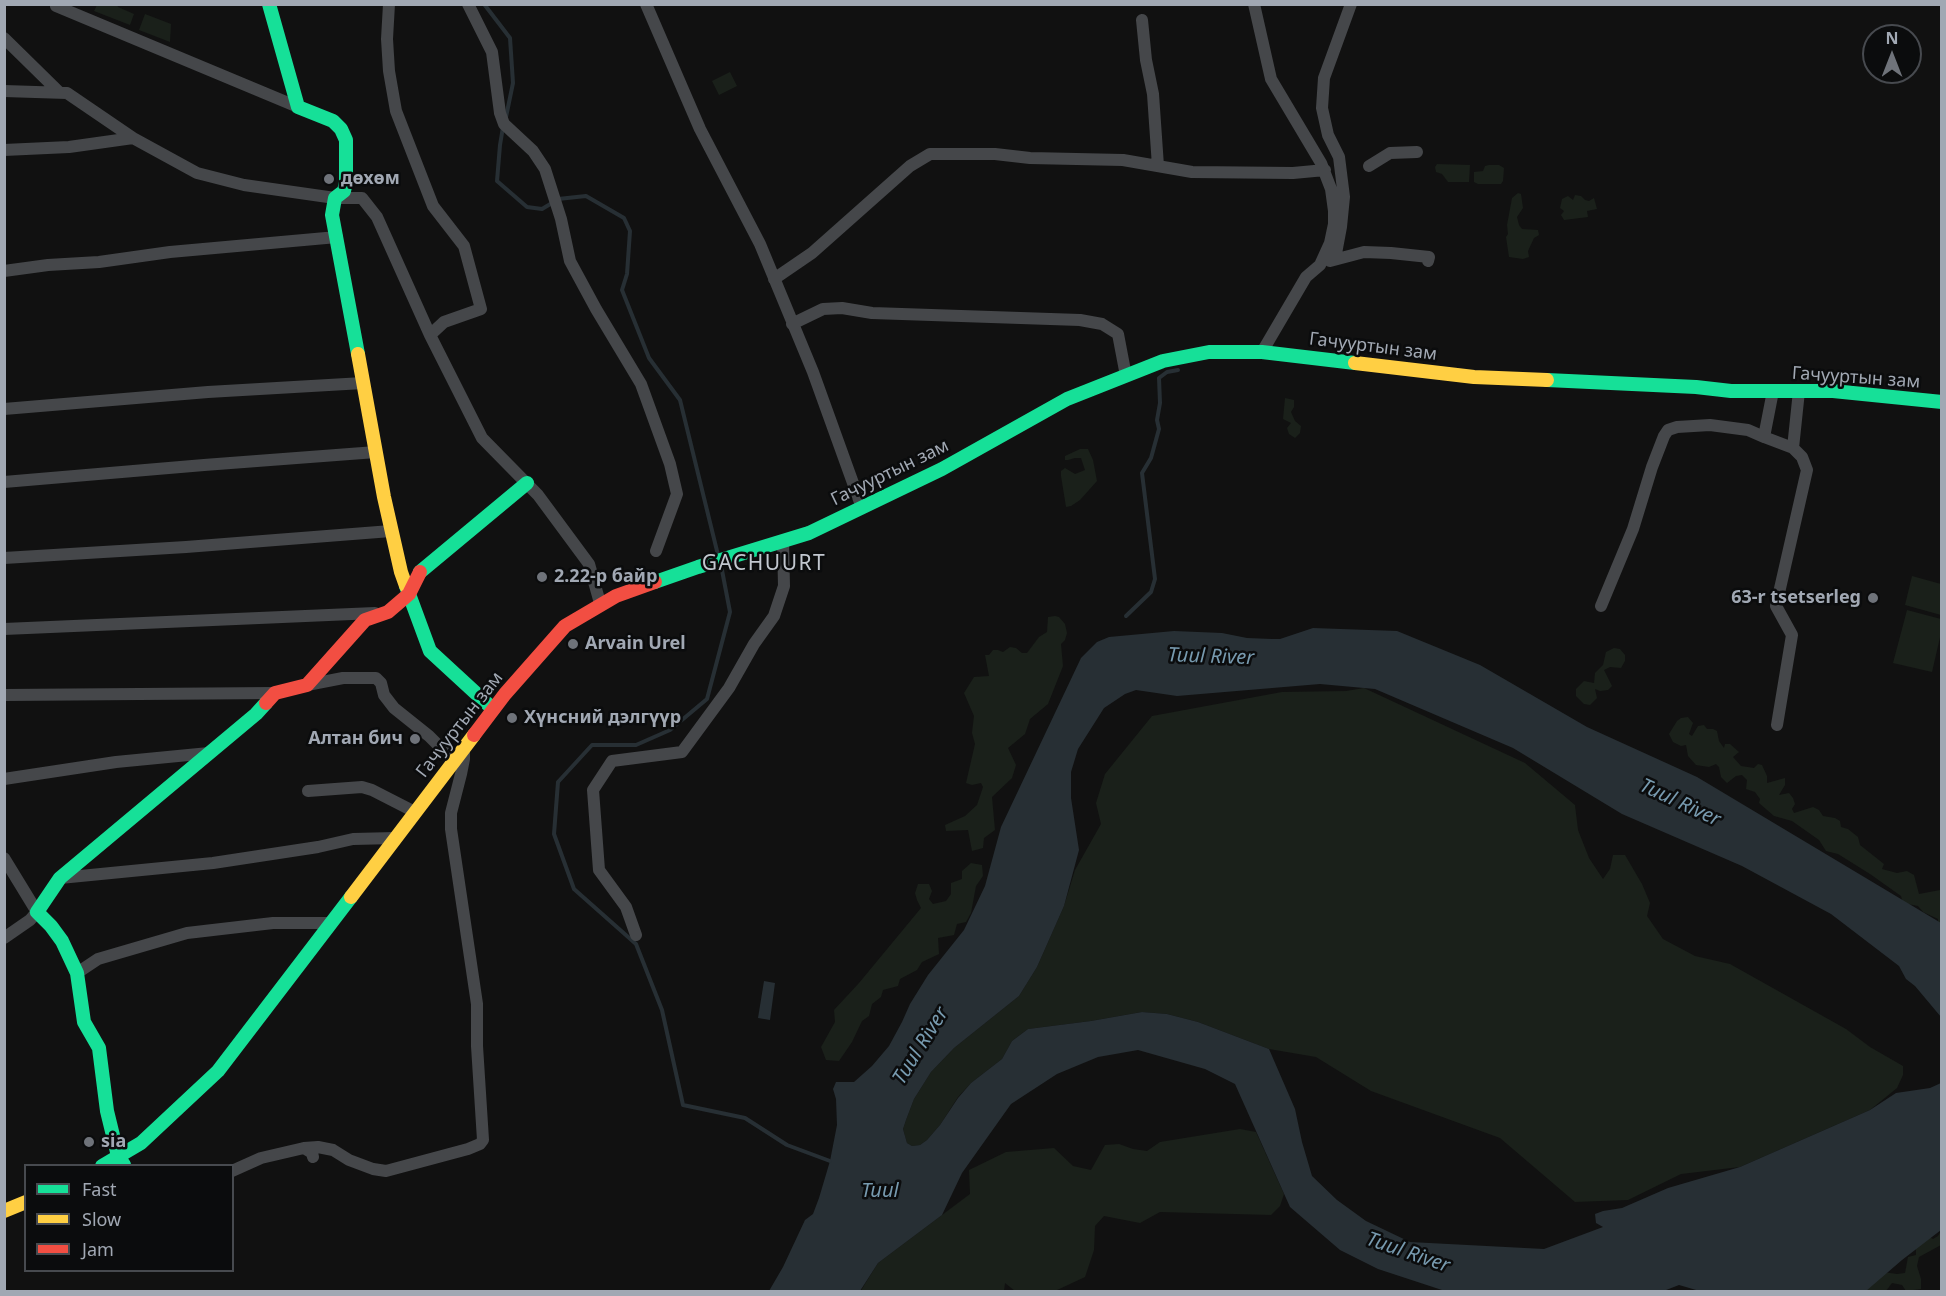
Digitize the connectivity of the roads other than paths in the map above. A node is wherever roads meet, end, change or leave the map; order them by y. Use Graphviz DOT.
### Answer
graph roads {
  1 [pos="269,4"];
  2 [pos="389,4"];
  3 [pos="468,4"];
  4 [pos="646,4"];
  5 [pos="1254,4"];
  6 [pos="1352,4"];
  7 [pos="56,6"];
  8 [pos="1142,20"];
  9 [pos="4,38"];
  10 [pos="4,91"];
  11 [pos="58,92"];
  12 [pos="298,107"];
  13 [pos="133,138"];
  14 [pos="4,150"];
  15 [pos="1418,152"];
  16 [pos="1158,166"];
  17 [pos="1369,166"];
  18 [pos="1325,170"];
  19 [pos="335,198"];
  20 [pos="337,237"];
  21 [pos="1335,259"];
  22 [pos="1428,261"];
  23 [pos="1320,265"];
  24 [pos="4,271"];
  25 [pos="774,279"];
  26 [pos="792,324"];
  27 [pos="430,335"];
  28 [pos="1262,352"];
  29 [pos="1126,376"];
  30 [pos="363,382"];
  31 [pos="1773,391"];
  32 [pos="1799,391"];
  33 [pos="1941,402"];
  34 [pos="4,409"];
  35 [pos="1764,437"];
  36 [pos="1793,448"];
  37 [pos="376,452"];
  38 [pos="4,482"];
  39 [pos="526,483"];
  40 [pos="862,508"];
  41 [pos="392,531"];
  42 [pos="783,541"];
  43 [pos="656,551"];
  44 [pos="4,558"];
  45 [pos="409,594"];
  46 [pos="600,603"];
  47 [pos="1601,606"];
  48 [pos="388,612"];
  49 [pos="4,628"];
  50 [pos="307,686"];
  51 [pos="275,693"];
  52 [pos="4,694"];
  53 [pos="494,709"];
  54 [pos="1777,725"];
  55 [pos="464,748"];
  56 [pos="210,753"];
  57 [pos="454,761"];
  58 [pos="4,779"];
  59 [pos="308,791"];
  60 [pos="415,812"];
  61 [pos="395,838"];
  62 [pos="4,858"];
  63 [pos="60,878"];
  64 [pos="37,912"];
  65 [pos="331,923"];
  66 [pos="636,935"];
  67 [pos="4,938"];
  68 [pos="77,973"];
  69 [pos="304,1148"];
  70 [pos="313,1157"];
  71 [pos="121,1161"];
  72 [pos="234,1170"];
  73 [pos="24,1203"];
  74 [pos="4,1211"];
  1 -- 12 [label="main road"];
  2 -- 27 [label="street"];
  3 -- 43 [label="street"];
  4 -- 25 [label="street"];
  5 -- 18 [label="street"];
  6 -- 21 [label="street"];
  7 -- 12 [label="street"];
  8 -- 16 [label="street"];
  9 -- 11 [label="street"];
  10 -- 11 [label="street"];
  11 -- 13 [label="street"];
  12 -- 19 [label="main road"];
  13 -- 14 [label="street"];
  13 -- 19 [label="street"];
  15 -- 17 [label="street"];
  16 -- 18 [label="street"];
  16 -- 25 [label="street"];
  18 -- 23 [label="street"];
  19 -- 20 [label="main road"];
  19 -- 27 [label="street"];
  20 -- 24 [label="street"];
  20 -- 30 [label="main road"];
  21 -- 22 [label="street"];
  21 -- 23 [label="street"];
  23 -- 28 [label="street"];
  25 -- 26 [label="street"];
  26 -- 29 [label="street"];
  26 -- 40 [label="street"];
  27 -- 39 [label="street"];
  28 -- 29 [label="main road, Гачууртын зам"];
  28 -- 31 [label="main road, Гачууртын зам"];
  29 -- 40 [label="main road, Гачууртын зам"];
  30 -- 34 [label="street"];
  30 -- 37 [label="main road"];
  31 -- 32 [label="main road, Гачууртын зам"];
  31 -- 35 [label="street"];
  32 -- 33 [label="main road, Гачууртын зам"];
  32 -- 36 [label="street"];
  35 -- 36 [label="street"];
  35 -- 47 [label="street"];
  36 -- 54 [label="street"];
  37 -- 38 [label="street"];
  37 -- 41 [label="main road"];
  39 -- 45 [label="main road"];
  39 -- 46 [label="street"];
  40 -- 42 [label="main road, Гачууртын зам"];
  41 -- 44 [label="street"];
  41 -- 45 [label="main road"];
  42 -- 46 [label="main road, Гачууртын зам"];
  42 -- 66 [label="street"];
  45 -- 48 [label="main road"];
  45 -- 53 [label="main road"];
  46 -- 53 [label="main road, Гачууртын зам"];
  48 -- 49 [label="street"];
  48 -- 50 [label="main road"];
  50 -- 51 [label="main road"];
  50 -- 57 [label="street"];
  51 -- 52 [label="street"];
  51 -- 56 [label="main road"];
  53 -- 55 [label="main road, Гачууртын зам"];
  55 -- 57 [label="main road, Гачууртын зам"];
  55 -- 69 [label="street"];
  56 -- 58 [label="street"];
  56 -- 63 [label="main road"];
  57 -- 60 [label="main road, Гачууртын зам"];
  59 -- 60 [label="street"];
  60 -- 61 [label="main road, Гачууртын зам"];
  61 -- 63 [label="street"];
  61 -- 65 [label="main road, Гачууртын зам"];
  62 -- 64 [label="street"];
  63 -- 64 [label="main road"];
  64 -- 67 [label="street"];
  64 -- 68 [label="main road"];
  65 -- 68 [label="street"];
  65 -- 71 [label="main road, Гачууртын зам"];
  68 -- 71 [label="main road"];
  69 -- 70 [label="street"];
  69 -- 72 [label="street"];
  73 -- 74 [label="main road"];
}
